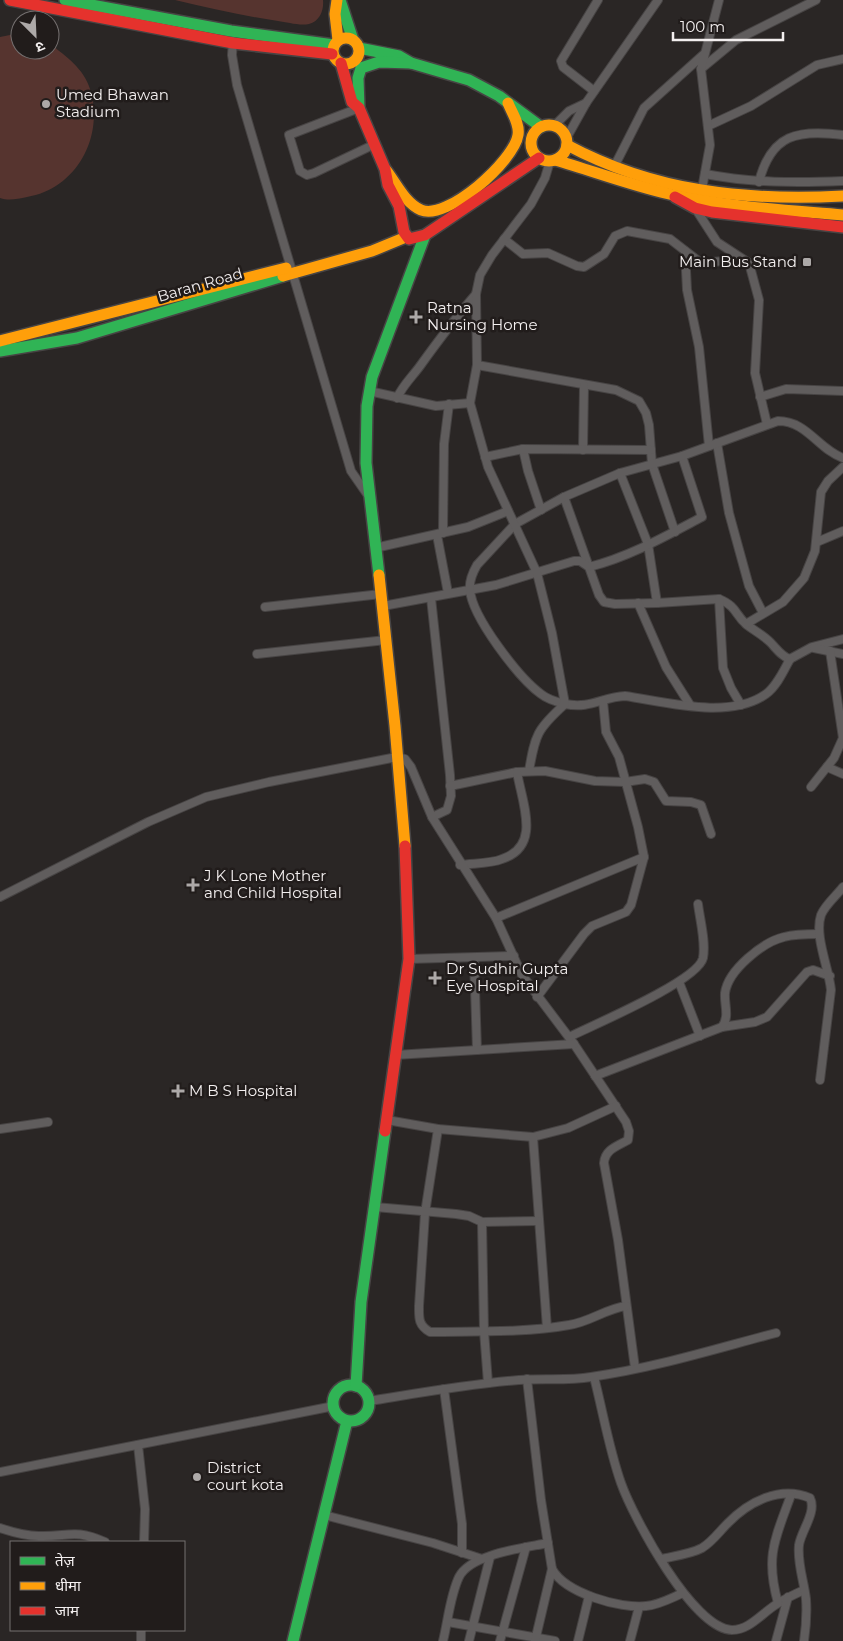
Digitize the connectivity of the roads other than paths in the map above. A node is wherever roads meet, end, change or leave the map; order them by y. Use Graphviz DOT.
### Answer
graph roads {
  1 [pos="10,0"];
  2 [pos="66,0"];
  3 [pos="338,0"];
  4 [pos="598,0"];
  5 [pos="658,0"];
  6 [pos="720,0"];
  7 [pos="816,0"];
  8 [pos="234,37"];
  9 [pos="356,44"];
  10 [pos="335,46"];
  11 [pos="704,55"];
  12 [pos="843,59"];
  13 [pos="341,63"];
  14 [pos="411,63"];
  15 [pos="701,69"];
  16 [pos="594,91"];
  17 [pos="508,103"];
  18 [pos="586,103"];
  19 [pos="359,108"];
  20 [pos="555,125"];
  21 [pos="541,126"];
  22 [pos="708,126"];
  23 [pos="843,135"];
  24 [pos="567,141"];
  25 [pos="375,144"];
  26 [pos="538,158"];
  27 [pos="553,161"];
  28 [pos="614,168"];
  29 [pos="386,169"];
  30 [pos="705,174"];
  31 [pos="843,181"];
  32 [pos="759,182"];
  33 [pos="702,189"];
  34 [pos="669,194"];
  35 [pos="843,196"];
  36 [pos="695,208"];
  37 [pos="843,215"];
  38 [pos="843,227"];
  39 [pos="424,235"];
  40 [pos="406,236"];
  41 [pos="504,238"];
  42 [pos="685,251"];
  43 [pos="737,256"];
  44 [pos="414,262"];
  45 [pos="292,270"];
  46 [pos="476,294"];
  47 [pos="0,341"];
  48 [pos="0,351"];
  49 [pos="477,365"];
  50 [pos="584,386"];
  51 [pos="369,391"];
  52 [pos="843,391"];
  53 [pos="760,397"];
  54 [pos="397,398"];
  55 [pos="470,402"];
  56 [pos="449,404"];
  57 [pos="767,424"];
  58 [pos="713,444"];
  59 [pos="523,449"];
  60 [pos="583,450"];
  61 [pos="651,450"];
  62 [pos="682,456"];
  63 [pos="485,457"];
  64 [pos="843,458"];
  65 [pos="652,464"];
  66 [pos="843,467"];
  67 [pos="620,473"];
  68 [pos="367,494"];
  69 [pos="564,497"];
  70 [pos="541,510"];
  71 [pos="508,511"];
  72 [pos="515,524"];
  73 [pos="843,531"];
  74 [pos="675,532"];
  75 [pos="440,534"];
  76 [pos="817,542"];
  77 [pos="648,544"];
  78 [pos="375,548"];
  79 [pos="589,567"];
  80 [pos="536,573"];
  81 [pos="470,590"];
  82 [pos="448,593"];
  83 [pos="431,598"];
  84 [pos="719,599"];
  85 [pos="382,600"];
  86 [pos="638,603"];
  87 [pos="657,603"];
  88 [pos="265,608"];
  89 [pos="763,613"];
  90 [pos="746,624"];
  91 [pos="843,639"];
  92 [pos="386,640"];
  93 [pos="812,647"];
  94 [pos="830,651"];
  95 [pos="256,654"];
  96 [pos="843,654"];
  97 [pos="790,659"];
  98 [pos="603,701"];
  99 [pos="565,704"];
  100 [pos="690,705"];
  101 [pos="741,705"];
  102 [pos="397,757"];
  103 [pos="827,766"];
  104 [pos="529,771"];
  105 [pos="517,772"];
  106 [pos="843,774"];
  107 [pos="625,782"];
  108 [pos="450,786"];
  109 [pos="811,787"];
  110 [pos="432,817"];
  111 [pos="712,834"];
  112 [pos="644,857"];
  113 [pos="460,865"];
  114 [pos="842,888"];
  115 [pos="0,897"];
  116 [pos="698,904"];
  117 [pos="496,918"];
  118 [pos="819,934"];
  119 [pos="514,956"];
  120 [pos="474,958"];
  121 [pos="409,959"];
  122 [pos="830,976"];
  123 [pos="679,982"];
  124 [pos="538,997"];
  125 [pos="722,1027"];
  126 [pos="700,1036"];
  127 [pos="569,1037"];
  128 [pos="574,1044"];
  129 [pos="477,1050"];
  130 [pos="396,1056"];
  131 [pos="596,1076"];
  132 [pos="820,1080"];
  133 [pos="616,1106"];
  134 [pos="387,1120"];
  135 [pos="48,1122"];
  136 [pos="438,1128"];
  137 [pos="0,1129"];
  138 [pos="533,1137"];
  139 [pos="375,1208"];
  140 [pos="424,1213"];
  141 [pos="538,1221"];
  142 [pos="482,1222"];
  143 [pos="626,1306"];
  144 [pos="546,1328"];
  145 [pos="484,1331"];
  146 [pos="776,1333"];
  147 [pos="635,1368"];
  148 [pos="594,1377"];
  149 [pos="527,1379"];
  150 [pos="488,1383"];
  151 [pos="356,1386"];
  152 [pos="444,1389"];
  153 [pos="369,1401"];
  154 [pos="334,1406"];
  155 [pos="347,1421"];
  156 [pos="138,1445"];
  157 [pos="1,1472"];
  158 [pos="791,1495"];
  159 [pos="324,1515"];
  160 [pos="0,1528"];
  161 [pos="102,1541"];
  162 [pos="144,1541"];
  163 [pos="548,1543"];
  164 [pos="526,1547"];
  165 [pos="462,1553"];
  166 [pos="486,1558"];
  167 [pos="661,1559"];
  168 [pos="552,1569"];
  169 [pos="804,1590"];
  170 [pos="683,1593"];
  171 [pos="589,1596"];
  172 [pos="788,1597"];
  173 [pos="778,1604"];
  174 [pos="639,1607"];
  175 [pos="448,1622"];
  176 [pos="472,1627"];
  177 [pos="503,1632"];
  178 [pos="535,1640"];
  179 [pos="293,1641"];
  180 [pos="443,1641"];
  181 [pos="469,1641"];
  182 [pos="500,1641"];
  183 [pos="555,1641"];
  184 [pos="578,1641"];
  185 [pos="630,1641"];
  186 [pos="776,1641"];
  187 [pos="804,1641"];
  1 -- 8 [label="main road"];
  2 -- 8 [label="main road"];
  3 -- 9 [label="main road"];
  3 -- 10 [label="main road"];
  4 -- 16 [label="street"];
  5 -- 16 [label="street"];
  6 -- 11 [label="street"];
  7 -- 15 [label="street"];
  8 -- 10 [label="main road"];
  8 -- 45 [label="street"];
  9 -- 10 [label="main road"];
  9 -- 13 [label="main road"];
  9 -- 14 [label="main road"];
  10 -- 13 [label="main road"];
  11 -- 15 [label="street"];
  11 -- 28 [label="street"];
  12 -- 22 [label="street"];
  13 -- 19 [label="main road"];
  14 -- 17 [label="main road"];
  14 -- 19 [label="main road"];
  15 -- 22 [label="street"];
  16 -- 18 [label="street"];
  17 -- 21 [label="main road"];
  17 -- 29 [label="main road"];
  18 -- 20 [label="street"];
  18 -- 24 [label="street"];
  19 -- 25 [label="main road"];
  19 -- 25 [label="street"];
  20 -- 21 [label="main road"];
  20 -- 24 [label="main road"];
  21 -- 26 [label="main road"];
  22 -- 30 [label="street"];
  23 -- 32 [label="street"];
  24 -- 27 [label="main road"];
  24 -- 28 [label="main road"];
  25 -- 29 [label="main road"];
  26 -- 27 [label="main road"];
  26 -- 39 [label="main road, Baran Road"];
  27 -- 34 [label="main road"];
  27 -- 41 [label="street"];
  28 -- 33 [label="main road"];
  29 -- 40 [label="main road"];
  30 -- 32 [label="street"];
  30 -- 33 [label="street"];
  31 -- 32 [label="street"];
  33 -- 35 [label="main road"];
  34 -- 36 [label="main road"];
  34 -- 37 [label="main road"];
  36 -- 38 [label="main road"];
  36 -- 43 [label="street"];
  39 -- 40 [label="main road, Baran Road"];
  39 -- 44 [label="main road"];
  40 -- 44 [label="main road"];
  40 -- 45 [label="main road, Baran Road"];
  41 -- 42 [label="street"];
  41 -- 46 [label="street"];
  42 -- 43 [label="street"];
  42 -- 58 [label="street"];
  43 -- 53 [label="street"];
  44 -- 51 [label="main road"];
  45 -- 47 [label="main road, Baran Road"];
  45 -- 48 [label="main road, Baran Road"];
  45 -- 68 [label="street"];
  46 -- 49 [label="street"];
  46 -- 54 [label="street"];
  49 -- 50 [label="street"];
  49 -- 55 [label="street"];
  50 -- 60 [label="street"];
  50 -- 61 [label="street"];
  51 -- 54 [label="street"];
  51 -- 68 [label="main road"];
  52 -- 53 [label="street"];
  53 -- 57 [label="street"];
  54 -- 56 [label="street"];
  55 -- 56 [label="street"];
  55 -- 63 [label="street"];
  56 -- 75 [label="street"];
  57 -- 58 [label="street"];
  57 -- 64 [label="street"];
  58 -- 62 [label="street"];
  58 -- 89 [label="street"];
  59 -- 60 [label="street"];
  59 -- 63 [label="street"];
  59 -- 70 [label="street"];
  60 -- 61 [label="street"];
  61 -- 65 [label="street"];
  62 -- 65 [label="street"];
  62 -- 74 [label="street"];
  63 -- 71 [label="street"];
  65 -- 67 [label="street"];
  65 -- 74 [label="street"];
  66 -- 76 [label="street"];
  67 -- 69 [label="street"];
  67 -- 77 [label="street"];
  68 -- 78 [label="main road"];
  69 -- 70 [label="street"];
  69 -- 79 [label="street"];
  70 -- 72 [label="street"];
  71 -- 72 [label="street"];
  71 -- 75 [label="street"];
  72 -- 80 [label="street"];
  72 -- 81 [label="street"];
  73 -- 76 [label="street"];
  74 -- 77 [label="street"];
  75 -- 78 [label="street"];
  75 -- 82 [label="street"];
  76 -- 89 [label="street"];
  77 -- 79 [label="street"];
  77 -- 87 [label="street"];
  78 -- 85 [label="main road"];
  79 -- 80 [label="street"];
  79 -- 86 [label="street"];
  80 -- 81 [label="street"];
  80 -- 99 [label="street"];
  81 -- 82 [label="street"];
  81 -- 99 [label="street"];
  82 -- 83 [label="street"];
  83 -- 85 [label="street"];
  83 -- 108 [label="street"];
  84 -- 87 [label="street"];
  84 -- 90 [label="street"];
  84 -- 101 [label="street"];
  85 -- 88 [label="street"];
  85 -- 92 [label="main road"];
  86 -- 87 [label="street"];
  86 -- 100 [label="street"];
  89 -- 90 [label="street"];
  90 -- 97 [label="street"];
  91 -- 93 [label="street"];
  92 -- 95 [label="street"];
  92 -- 102 [label="main road"];
  93 -- 94 [label="street"];
  93 -- 97 [label="street"];
  94 -- 96 [label="street"];
  94 -- 103 [label="street"];
  97 -- 101 [label="street"];
  98 -- 99 [label="street"];
  98 -- 100 [label="street"];
  98 -- 107 [label="street"];
  99 -- 104 [label="street"];
  100 -- 101 [label="street"];
  102 -- 110 [label="street"];
  102 -- 115 [label="street"];
  102 -- 121 [label="main road"];
  103 -- 106 [label="street"];
  103 -- 109 [label="street"];
  104 -- 105 [label="street"];
  104 -- 107 [label="street"];
  105 -- 108 [label="street"];
  105 -- 113 [label="street"];
  107 -- 111 [label="street"];
  107 -- 112 [label="street"];
  108 -- 110 [label="street"];
  110 -- 113 [label="street"];
  112 -- 117 [label="street"];
  112 -- 124 [label="street"];
  113 -- 117 [label="street"];
  114 -- 118 [label="street"];
  116 -- 123 [label="street"];
  117 -- 119 [label="street"];
  118 -- 122 [label="street"];
  118 -- 125 [label="street"];
  119 -- 120 [label="street"];
  119 -- 124 [label="street"];
  120 -- 121 [label="street"];
  120 -- 129 [label="street"];
  121 -- 130 [label="main road"];
  122 -- 125 [label="street"];
  122 -- 132 [label="street"];
  123 -- 126 [label="street"];
  123 -- 127 [label="street"];
  124 -- 127 [label="street"];
  125 -- 126 [label="street"];
  126 -- 131 [label="street"];
  127 -- 128 [label="street"];
  128 -- 129 [label="street"];
  128 -- 131 [label="street"];
  129 -- 130 [label="street"];
  130 -- 134 [label="main road"];
  131 -- 133 [label="street"];
  133 -- 138 [label="street"];
  133 -- 143 [label="street"];
  134 -- 136 [label="street"];
  134 -- 139 [label="main road"];
  135 -- 137 [label="street"];
  136 -- 138 [label="street"];
  136 -- 140 [label="street"];
  138 -- 141 [label="street"];
  139 -- 140 [label="street"];
  139 -- 151 [label="main road"];
  140 -- 142 [label="street"];
  140 -- 145 [label="street"];
  141 -- 142 [label="street"];
  141 -- 144 [label="street"];
  142 -- 145 [label="street"];
  143 -- 144 [label="street"];
  143 -- 147 [label="street"];
  144 -- 145 [label="street"];
  145 -- 150 [label="street"];
  146 -- 147 [label="street"];
  147 -- 148 [label="street"];
  148 -- 149 [label="street"];
  148 -- 167 [label="street"];
  149 -- 150 [label="street"];
  149 -- 163 [label="street"];
  150 -- 152 [label="street"];
  151 -- 153 [label="main road"];
  151 -- 154 [label="main road"];
  152 -- 153 [label="street"];
  152 -- 165 [label="street"];
  153 -- 155 [label="main road"];
  154 -- 155 [label="main road"];
  154 -- 156 [label="street"];
  155 -- 159 [label="main road"];
  156 -- 157 [label="street"];
  156 -- 162 [label="street"];
  158 -- 167 [label="street"];
  158 -- 169 [label="street"];
  158 -- 173 [label="street"];
  159 -- 165 [label="street"];
  159 -- 179 [label="main road"];
  160 -- 161 [label="street"];
  163 -- 164 [label="street"];
  163 -- 168 [label="street"];
  164 -- 166 [label="street"];
  164 -- 177 [label="street"];
  165 -- 166 [label="street"];
  166 -- 175 [label="street"];
  166 -- 176 [label="street"];
  167 -- 170 [label="street"];
  168 -- 171 [label="street"];
  168 -- 178 [label="street"];
  169 -- 172 [label="street"];
  169 -- 187 [label="street"];
  170 -- 173 [label="street"];
  170 -- 174 [label="street"];
  171 -- 174 [label="street"];
  171 -- 184 [label="street"];
  172 -- 173 [label="street"];
  172 -- 186 [label="street"];
  174 -- 185 [label="street"];
  175 -- 176 [label="street"];
  175 -- 180 [label="street"];
  176 -- 177 [label="street"];
  176 -- 181 [label="street"];
  177 -- 178 [label="street"];
  177 -- 182 [label="street"];
  178 -- 183 [label="street"];
}
